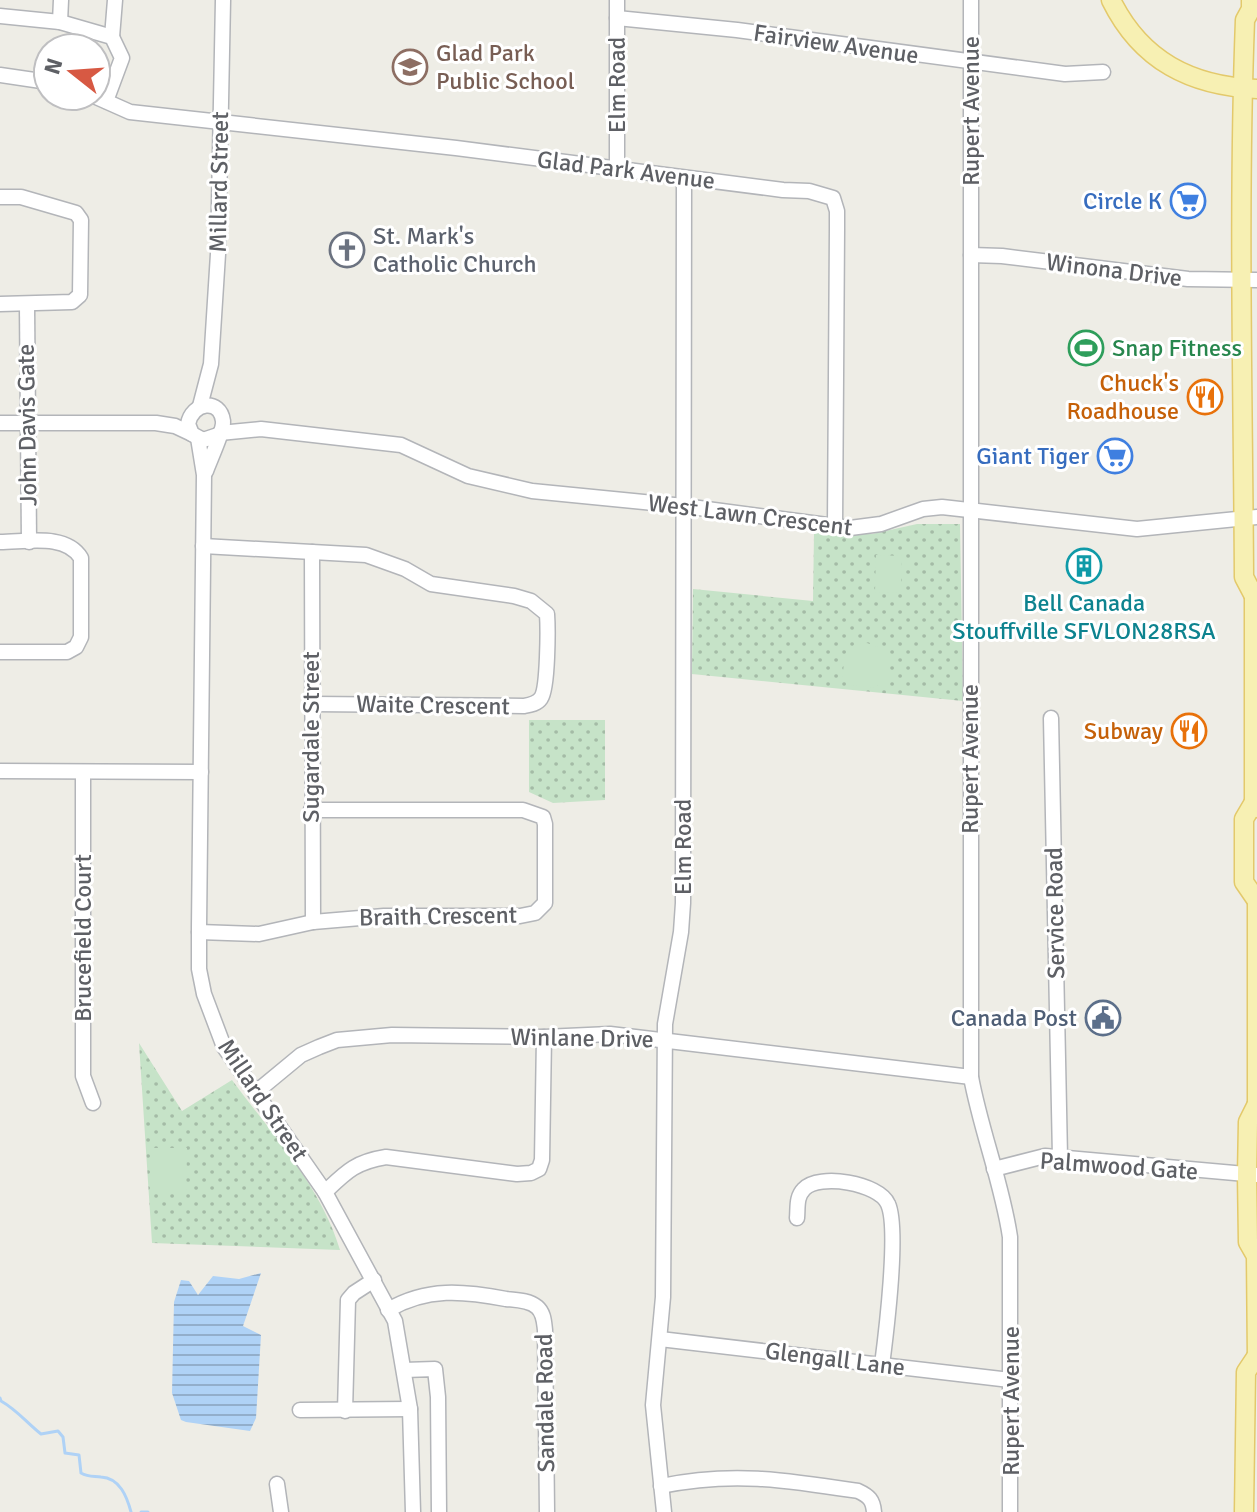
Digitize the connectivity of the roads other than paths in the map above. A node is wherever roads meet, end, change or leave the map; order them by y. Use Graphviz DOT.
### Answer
graph roads {
  1 [pos="5,0"];
  2 [pos="61,0"];
  3 [pos="115,0"];
  4 [pos="223,0"];
  5 [pos="617,0"];
  6 [pos="971,0"];
  7 [pos="1111,0"];
  8 [pos="1253,9"];
  9 [pos="2,16"];
  10 [pos="617,18"];
  11 [pos="60,22"];
  12 [pos="95,32"];
  13 [pos="112,37"];
  14 [pos="971,63"];
  15 [pos="1103,72"];
  16 [pos="0,75"];
  17 [pos="112,77"];
  18 [pos="32,80"];
  19 [pos="1250,89"];
  20 [pos="112,104"];
  21 [pos="220,122"];
  22 [pos="617,170"];
  23 [pos="684,178"];
  24 [pos="0,197"];
  25 [pos="971,255"];
  26 [pos="1250,280"];
  27 [pos="0,304"];
  28 [pos="27,305"];
  29 [pos="211,364"];
  30 [pos="197,408"];
  31 [pos="219,412"];
  32 [pos="0,423"];
  33 [pos="26,423"];
  34 [pos="156,423"];
  35 [pos="261,429"];
  36 [pos="219,434"];
  37 [pos="195,436"];
  38 [pos="204,475"];
  39 [pos="684,506"];
  40 [pos="971,510"];
  41 [pos="1250,518"];
  42 [pos="835,526"];
  43 [pos="0,542"];
  44 [pos="29,542"];
  45 [pos="203,546"];
  46 [pos="312,552"];
  47 [pos="1256,594"];
  48 [pos="0,652"];
  49 [pos="312,704"];
  50 [pos="1051,718"];
  51 [pos="0,771"];
  52 [pos="83,772"];
  53 [pos="201,772"];
  54 [pos="1256,805"];
  55 [pos="311,810"];
  56 [pos="1256,896"];
  57 [pos="313,922"];
  58 [pos="199,932"];
  59 [pos="544,1037"];
  60 [pos="665,1039"];
  61 [pos="971,1077"];
  62 [pos="255,1093"];
  63 [pos="93,1103"];
  64 [pos="1257,1104"];
  65 [pos="1060,1157"];
  66 [pos="994,1169"];
  67 [pos="1252,1175"];
  68 [pos="325,1192"];
  69 [pos="797,1218"];
  70 [pos="1257,1255"];
  71 [pos="374,1280"];
  72 [pos="388,1310"];
  73 [pos="660,1339"];
  74 [pos="1256,1359"];
  75 [pos="882,1365"];
  76 [pos="404,1370"];
  77 [pos="1010,1380"];
  78 [pos="410,1409"];
  79 [pos="300,1410"];
  80 [pos="345,1411"];
  81 [pos="277,1484"];
  82 [pos="661,1486"];
  83 [pos="281,1512"];
  84 [pos="413,1512"];
  85 [pos="439,1512"];
  86 [pos="547,1512"];
  87 [pos="664,1512"];
  88 [pos="874,1512"];
  89 [pos="1010,1512"];
  90 [pos="1244,1512"];
  1 -- 9 [label="street"];
  2 -- 11 [label="street"];
  3 -- 13 [label="street"];
  4 -- 21 [label="street, Millard Street"];
  5 -- 10 [label="street, Elm Road"];
  6 -- 14 [label="street, Rupert Avenue"];
  7 -- 19 [label="main road"];
  8 -- 19 [label="main road"];
  9 -- 11 [label="street"];
  10 -- 14 [label="street, Fairview Avenue"];
  10 -- 22 [label="street, Elm Road"];
  11 -- 12 [label="street"];
  13 -- 17 [label="street"];
  14 -- 15 [label="street, Fairview Avenue"];
  14 -- 25 [label="street, Rupert Avenue"];
  16 -- 18 [label="street"];
  19 -- 26 [label="main road"];
  20 -- 21 [label="street, Glad Park Avenue"];
  21 -- 22 [label="street, Glad Park Avenue"];
  21 -- 29 [label="street, Millard Street"];
  22 -- 23 [label="street, Glad Park Avenue"];
  23 -- 39 [label="street, Elm Road"];
  23 -- 42 [label="street, Glad Park Avenue"];
  24 -- 28 [label="street"];
  25 -- 26 [label="street, Winona Drive"];
  25 -- 40 [label="street, Rupert Avenue"];
  26 -- 41 [label="main road"];
  27 -- 28 [label="street"];
  28 -- 33 [label="street, John Davis Gate"];
  29 -- 30 [label="street, Millard Street"];
  29 -- 31 [label="street, Millard Street"];
  30 -- 31 [label="street"];
  30 -- 34 [label="street"];
  30 -- 37 [label="street"];
  31 -- 35 [label="street, West Lawn Crescent"];
  31 -- 36 [label="street"];
  32 -- 33 [label="street"];
  33 -- 34 [label="street"];
  33 -- 44 [label="street, John Davis Gate"];
  34 -- 37 [label="street"];
  35 -- 36 [label="street, West Lawn Crescent"];
  35 -- 39 [label="street, West Lawn Crescent"];
  36 -- 37 [label="street"];
  36 -- 38 [label="street, Millard Street"];
  37 -- 38 [label="street, Millard Street"];
  38 -- 45 [label="street, Millard Street"];
  39 -- 42 [label="street, West Lawn Crescent"];
  39 -- 60 [label="street, Elm Road"];
  40 -- 41 [label="street, West Lawn Crescent"];
  40 -- 42 [label="street, West Lawn Crescent"];
  40 -- 61 [label="street, Rupert Avenue"];
  41 -- 47 [label="main road"];
  43 -- 44 [label="street, John Davis Gate"];
  44 -- 48 [label="street"];
  45 -- 46 [label="street, Waite Crescent"];
  45 -- 53 [label="street, Millard Street"];
  46 -- 49 [label="street, Sugardale Street"];
  46 -- 49 [label="street, Waite Crescent"];
  47 -- 54 [label="main road"];
  49 -- 55 [label="street, Sugardale Street"];
  50 -- 65 [label="street, Service Road"];
  51 -- 52 [label="street"];
  52 -- 53 [label="street"];
  52 -- 63 [label="street, Brucefield Court"];
  53 -- 58 [label="street, Millard Street"];
  54 -- 56 [label="main road"];
  55 -- 57 [label="street, Sugardale Street"];
  55 -- 57 [label="street, Braith Crescent"];
  56 -- 64 [label="main road"];
  57 -- 58 [label="street, Braith Crescent"];
  58 -- 62 [label="street, Millard Street"];
  59 -- 60 [label="street, Winlane Drive"];
  59 -- 62 [label="street, Winlane Drive"];
  59 -- 68 [label="street"];
  60 -- 61 [label="street, Winlane Drive"];
  60 -- 73 [label="street, Elm Road"];
  61 -- 66 [label="street, Rupert Avenue"];
  62 -- 68 [label="street, Millard Street"];
  64 -- 67 [label="main road"];
  65 -- 66 [label="street, Palmwood Gate"];
  65 -- 67 [label="street, Palmwood Gate"];
  66 -- 77 [label="street, Rupert Avenue"];
  67 -- 70 [label="main road"];
  68 -- 71 [label="street, Millard Street"];
  69 -- 75 [label="street"];
  70 -- 74 [label="main road"];
  71 -- 72 [label="street, Millard Street"];
  71 -- 80 [label="street"];
  72 -- 76 [label="street, Millard Street"];
  72 -- 86 [label="street, Sandale Road"];
  73 -- 75 [label="street, Glengall Lane"];
  73 -- 82 [label="street, Elm Road"];
  74 -- 90 [label="main road"];
  75 -- 77 [label="street, Glengall Lane"];
  76 -- 78 [label="street, Millard Street"];
  76 -- 85 [label="street"];
  77 -- 89 [label="street, Rupert Avenue"];
  78 -- 80 [label="street"];
  78 -- 84 [label="street, Millard Street"];
  79 -- 80 [label="street"];
  81 -- 83 [label="street"];
  82 -- 87 [label="street, Elm Road"];
  82 -- 88 [label="street"];
}
